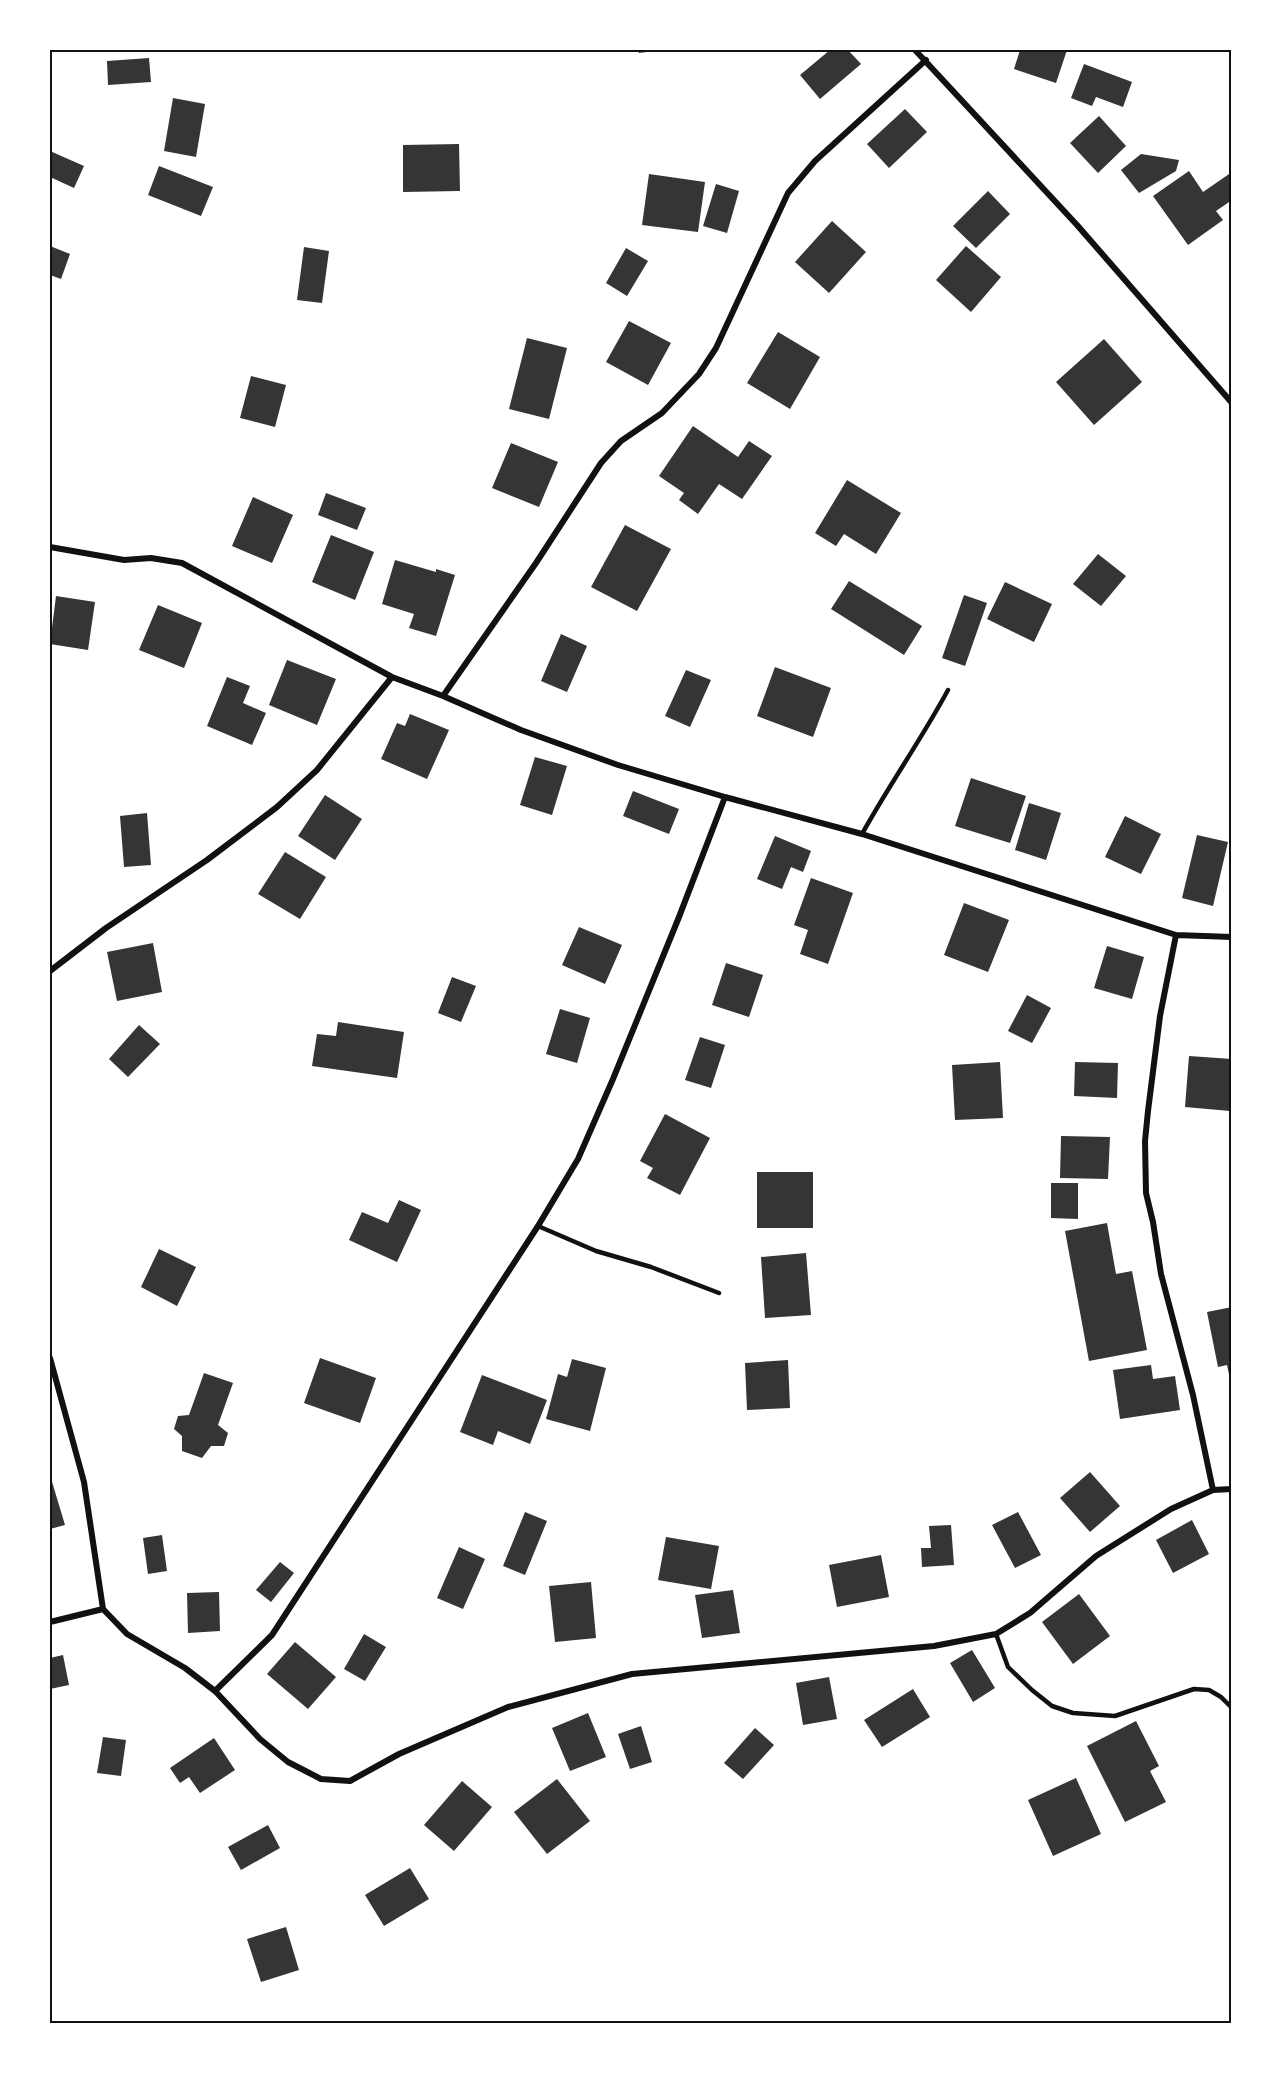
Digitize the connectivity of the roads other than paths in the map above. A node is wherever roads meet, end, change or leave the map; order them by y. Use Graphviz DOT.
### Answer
graph roads {
  1 [pos="915,50"];
  2 [pos="926,60"];
  3 [pos="1232,403"];
  4 [pos="50,547"];
  5 [pos="392,677"];
  6 [pos="948,690"];
  7 [pos="443,696"];
  8 [pos="725,797"];
  9 [pos="862,834"];
  10 [pos="1176,935"];
  11 [pos="1232,937"];
  12 [pos="50,971"];
  13 [pos="538,1226"];
  14 [pos="718,1293"];
  15 [pos="50,1358"];
  16 [pos="1232,1489"];
  17 [pos="1213,1490"];
  18 [pos="103,1609"];
  19 [pos="50,1622"];
  20 [pos="996,1634"];
  21 [pos="215,1691"];
  22 [pos="1232,1708"];
  1 -- 2 [label="street"];
  2 -- 3 [label="street"];
  2 -- 7 [label="street"];
  4 -- 5 [label="street"];
  5 -- 7 [label="street"];
  5 -- 12 [label="street"];
  6 -- 9 [label="lane"];
  7 -- 8 [label="street"];
  8 -- 9 [label="street"];
  8 -- 13 [label="street"];
  9 -- 10 [label="street"];
  10 -- 11 [label="street"];
  10 -- 17 [label="street"];
  13 -- 14 [label="lane"];
  13 -- 21 [label="street"];
  15 -- 18 [label="street"];
  16 -- 17 [label="street"];
  17 -- 20 [label="street"];
  18 -- 19 [label="street"];
  18 -- 21 [label="street"];
  20 -- 21 [label="street"];
  20 -- 22 [label="lane"];
}
